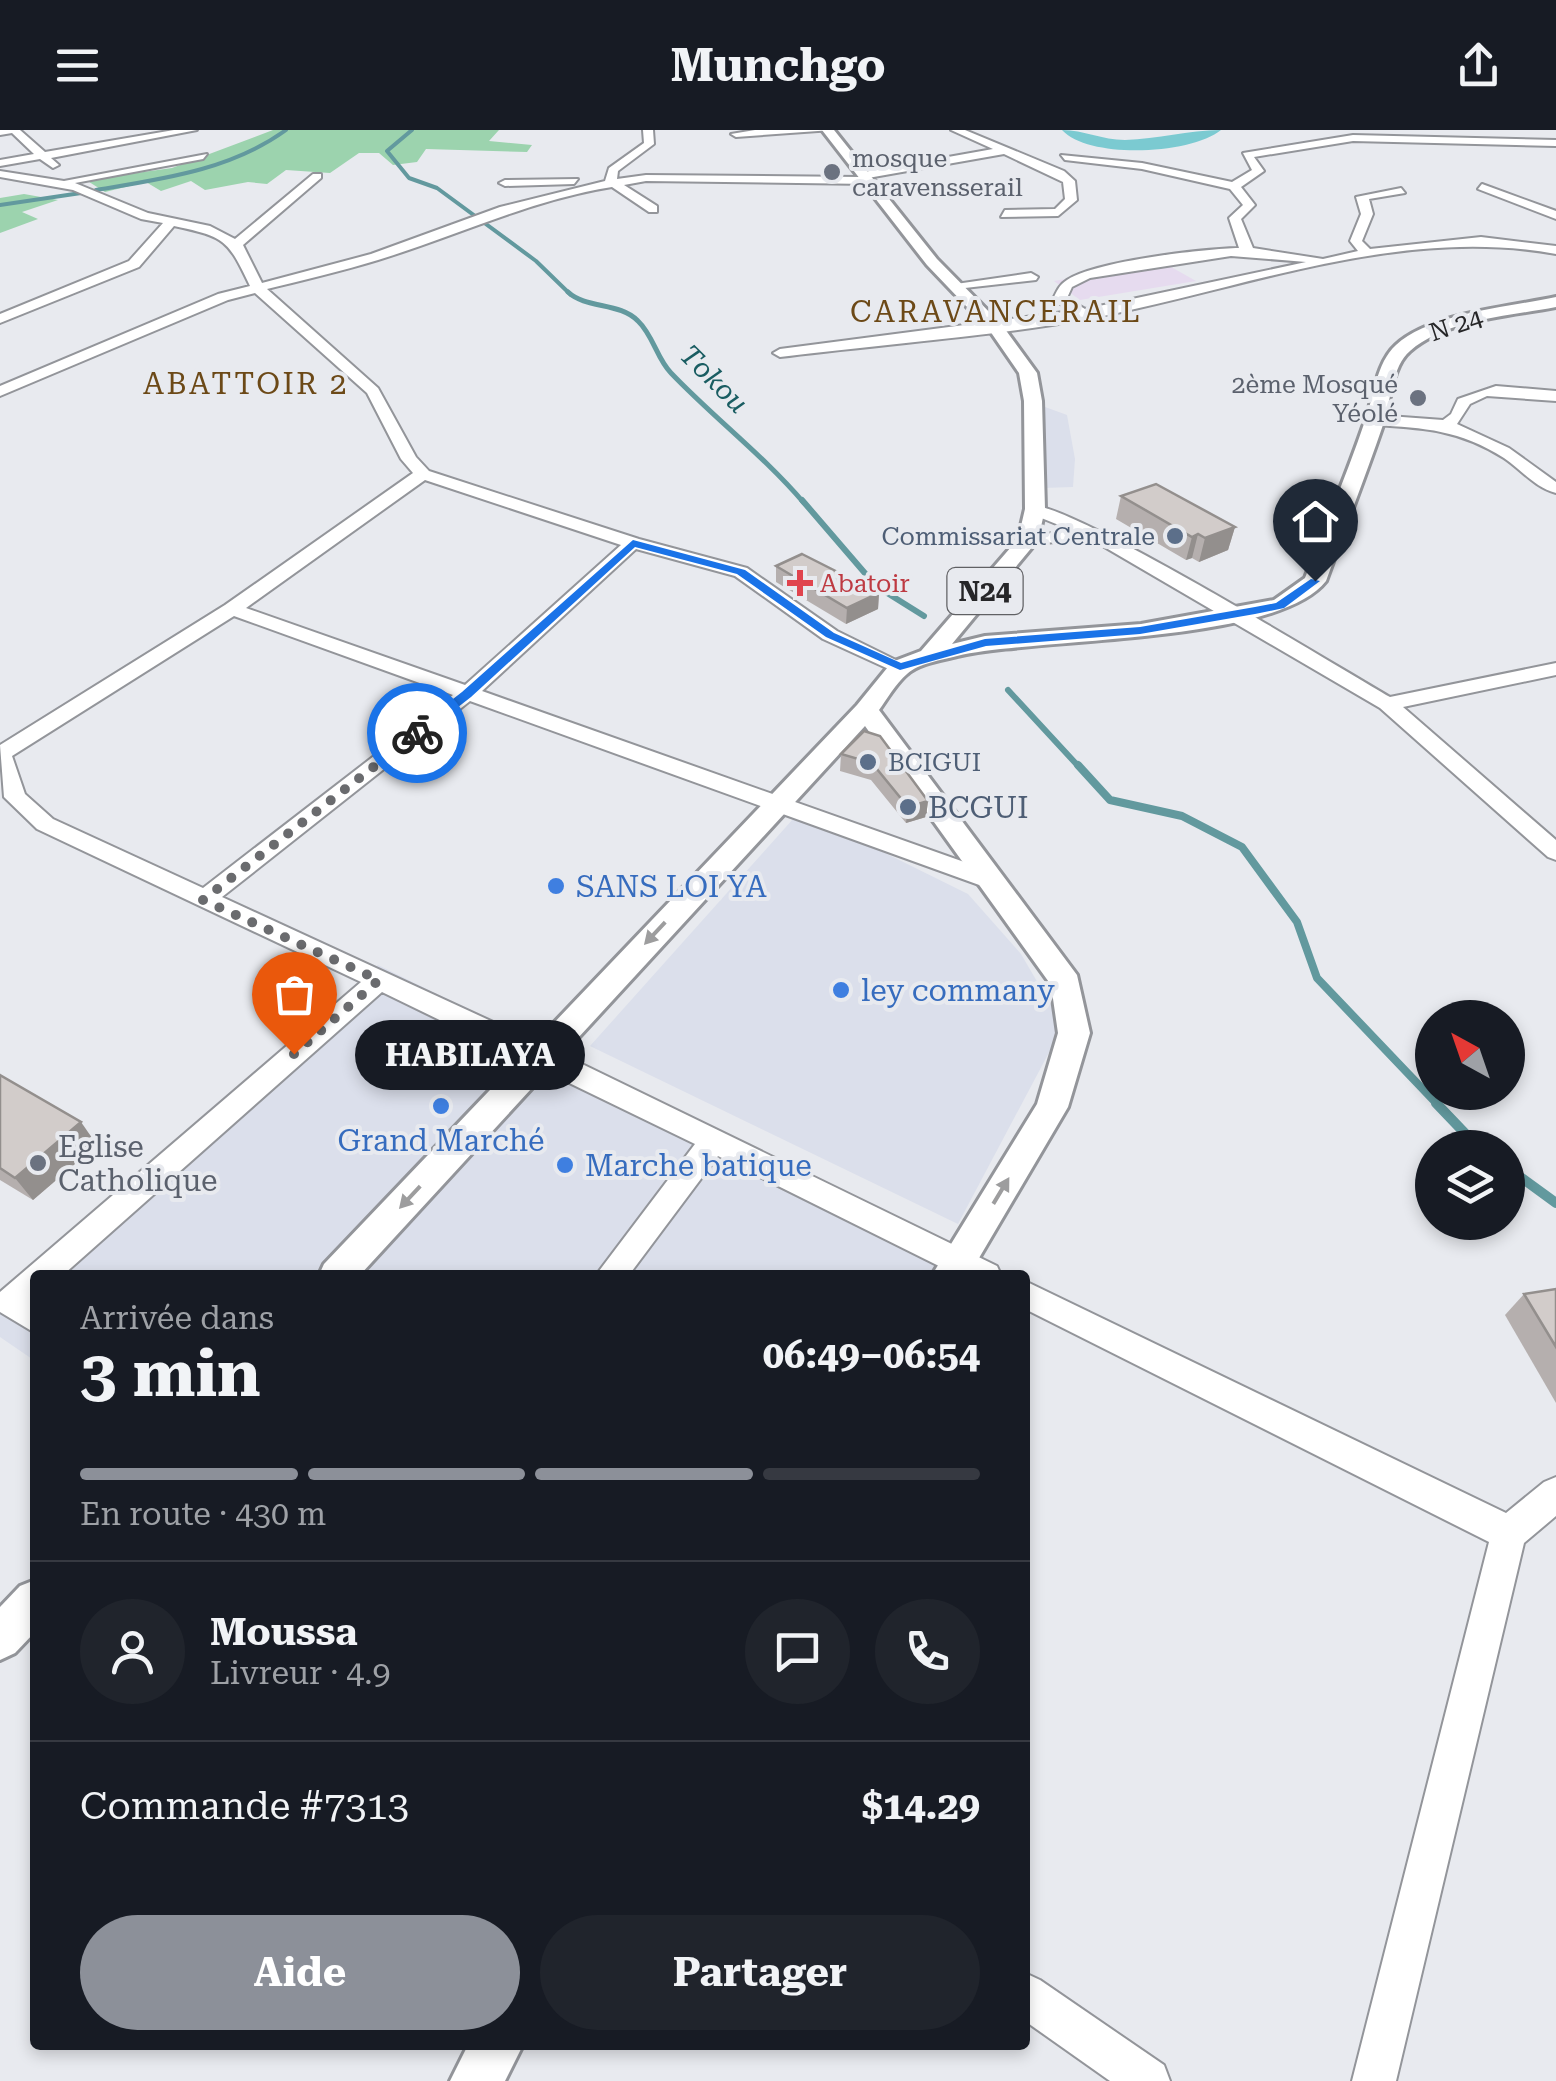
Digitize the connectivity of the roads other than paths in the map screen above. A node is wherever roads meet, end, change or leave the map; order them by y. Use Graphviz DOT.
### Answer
graph roads {
  1 [pos="192,130"];
  2 [pos="648,130"];
  3 [pos="828,130"];
  4 [pos="956,130"];
  5 [pos="1369,130"];
  6 [pos="0,132"];
  7 [pos="736,134"];
  8 [pos="1353,138"];
  9 [pos="1556,143"];
  10 [pos="1003,150"];
  11 [pos="202,156"];
  12 [pos="44,157"];
  13 [pos="1065,157"];
  14 [pos="0,163"];
  15 [pos="0,174"];
  16 [pos="317,176"];
  17 [pos="867,178"];
  18 [pos="612,181"];
  19 [pos="505,182"];
  20 [pos="72,184"];
  21 [pos="596,185"];
  22 [pos="1234,186"];
  23 [pos="1482,187"];
  24 [pos="1401,191"];
  25 [pos="653,209"];
  26 [pos="1005,214"];
  27 [pos="1556,215"];
  28 [pos="171,222"];
  29 [pos="236,244"];
  30 [pos="1248,250"];
  31 [pos="1556,250"];
  32 [pos="1368,255"];
  33 [pos="1324,263"];
  34 [pos="1032,277"];
  35 [pos="956,285"];
  36 [pos="258,288"];
  37 [pos="1556,302"];
  38 [pos="1086,314"];
  39 [pos="0,318"];
  40 [pos="995,327"];
  41 [pos="780,353"];
  42 [pos="5,386"];
  43 [pos="1556,396"];
  44 [pos="1375,420"];
  45 [pos="1446,426"];
  46 [pos="423,474"];
  47 [pos="1556,488"];
  48 [pos="1032,524"];
  49 [pos="1092,533"];
  50 [pos="633,543"];
  51 [pos="232,609"];
  52 [pos="1230,616"];
  53 [pos="929,656"];
  54 [pos="900,667"];
  55 [pos="1556,668"];
  56 [pos="466,694"];
  57 [pos="1387,704"];
  58 [pos="866,710"];
  59 [pos="1,754"];
  60 [pos="776,804"];
  61 [pos="1556,852"];
  62 [pos="990,880"];
  63 [pos="203,900"];
  64 [pos="379,980"];
  65 [pos="541,1056"];
  66 [pos="714,1140"];
  67 [pos="954,1268"];
  68 [pos="48,1270"];
  69 [pos="342,1270"];
  70 [pos="614,1270"];
  71 [pos="30,1285"];
  72 [pos="1030,1296"];
  73 [pos="30,1315"];
  74 [pos="1556,1494"];
  75 [pos="1509,1533"];
  76 [pos="30,1606"];
  77 [pos="0,1638"];
  78 [pos="1030,1998"];
  79 [pos="494,2050"];
  80 [pos="476,2081"];
  81 [pos="1148,2081"];
  82 [pos="1374,2081"];
  1 -- 12 [label="street"];
  2 -- 18 [label="street"];
  3 -- 7 [label="street"];
  3 -- 17 [label="main road"];
  4 -- 10 [label="street"];
  5 -- 8 [label="street"];
  6 -- 12 [label="street"];
  8 -- 9 [label="street"];
  8 -- 22 [label="street"];
  10 -- 17 [label="street"];
  10 -- 26 [label="street"];
  11 -- 20 [label="street"];
  12 -- 14 [label="street"];
  12 -- 20 [label="street"];
  13 -- 22 [label="street"];
  15 -- 20 [label="street"];
  16 -- 29 [label="street"];
  17 -- 18 [label="street"];
  17 -- 35 [label="main road"];
  18 -- 21 [label="street"];
  18 -- 25 [label="street"];
  19 -- 21 [label="street"];
  20 -- 28 [label="street"];
  21 -- 36 [label="street"];
  22 -- 30 [label="street"];
  23 -- 27 [label="street"];
  24 -- 32 [label="street"];
  28 -- 29 [label="street"];
  28 -- 39 [label="street"];
  29 -- 36 [label="street"];
  30 -- 33 [label="street"];
  30 -- 38 [label="street"];
  31 -- 32 [label="street"];
  32 -- 33 [label="street"];
  33 -- 38 [label="street"];
  34 -- 35 [label="street"];
  35 -- 40 [label="main road"];
  36 -- 42 [label="street"];
  36 -- 46 [label="street"];
  37 -- 44 [label="main road, N 24 / N24"];
  38 -- 40 [label="street"];
  40 -- 41 [label="street"];
  40 -- 48 [label="main road"];
  43 -- 45 [label="street"];
  44 -- 45 [label="street"];
  44 -- 52 [label="main road, N 24 / N24"];
  45 -- 47 [label="street"];
  46 -- 50 [label="street"];
  46 -- 51 [label="street"];
  48 -- 49 [label="street"];
  48 -- 49 [label="street"];
  48 -- 53 [label="main road, N24"];
  49 -- 52 [label="street"];
  50 -- 54 [label="street"];
  50 -- 56 [label="street"];
  51 -- 56 [label="street"];
  51 -- 59 [label="street"];
  52 -- 53 [label="main road, N24"];
  52 -- 57 [label="street"];
  53 -- 54 [label="main road"];
  54 -- 58 [label="main road"];
  55 -- 57 [label="street"];
  56 -- 60 [label="street"];
  56 -- 63 [label="street"];
  57 -- 61 [label="street"];
  58 -- 60 [label="main road"];
  58 -- 62 [label="main road"];
  59 -- 63 [label="street"];
  60 -- 62 [label="street"];
  60 -- 65 [label="main road, one-way"];
  67 -- 62 [label="main road, one-way"];
  63 -- 64 [label="street"];
  64 -- 65 [label="street"];
  64 -- 68 [label="street"];
  65 -- 66 [label="street"];
  65 -- 69 [label="main road, one-way"];
  66 -- 67 [label="street"];
  66 -- 70 [label="street"];
  71 -- 73 [label="street"];
  72 -- 75 [label="street"];
  74 -- 75 [label="street"];
  75 -- 82 [label="street"];
  76 -- 77 [label="main road"];
  78 -- 81 [label="street"];
  79 -- 80 [label="main road"];
}
